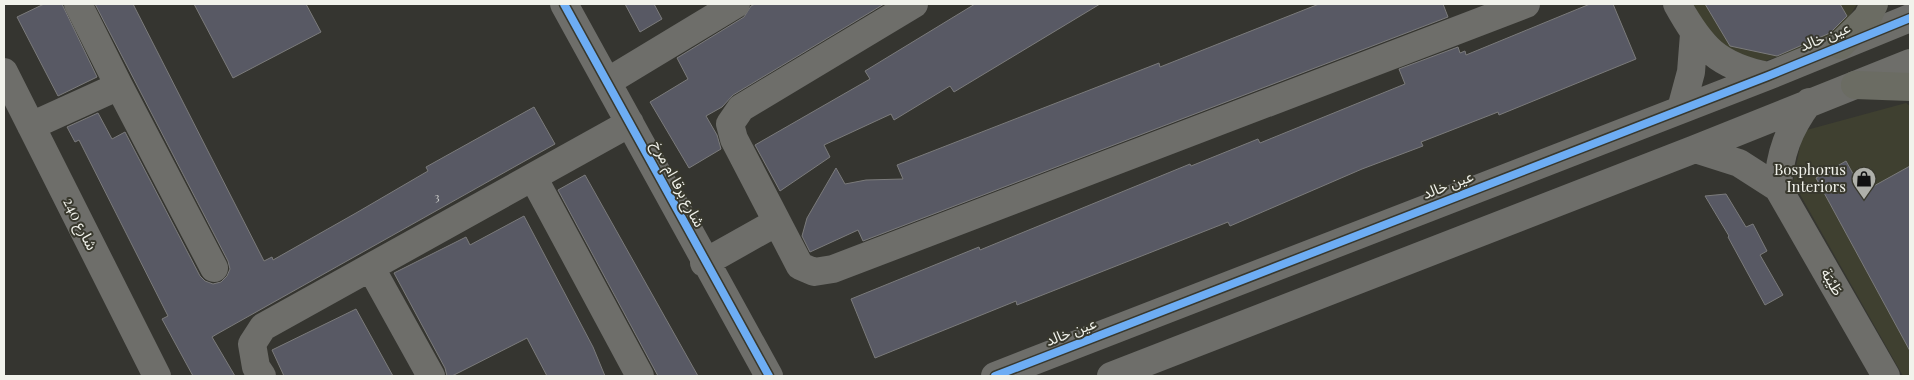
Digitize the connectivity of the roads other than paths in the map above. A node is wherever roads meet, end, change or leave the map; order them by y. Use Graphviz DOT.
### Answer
graph roads {
  1 [pos="78,4"];
  2 [pos="564,4"];
  3 [pos="736,4"];
  4 [pos="914,4"];
  5 [pos="1523,4"];
  6 [pos="1677,4"];
  7 [pos="1874,4"];
  8 [pos="1910,18"];
  9 [pos="1694,34"];
  10 [pos="1840,45"];
  11 [pos="1910,63"];
  12 [pos="4,72"];
  13 [pos="1768,76"];
  14 [pos="607,82"];
  15 [pos="1854,85"];
  16 [pos="119,86"];
  17 [pos="1903,88"];
  18 [pos="1809,102"];
  19 [pos="1681,109"];
  20 [pos="630,123"];
  21 [pos="31,126"];
  22 [pos="1695,149"];
  23 [pos="533,177"];
  24 [pos="1778,188"];
  25 [pos="777,222"];
  26 [pos="704,263"];
  27 [pos="214,268"];
  28 [pos="371,268"];
  29 [pos="157,376"];
  30 [pos="262,376"];
  31 [pos="431,376"];
  32 [pos="640,376"];
  33 [pos="768,376"];
  34 [pos="995,376"];
  35 [pos="1111,376"];
  36 [pos="1886,376"];
  1 -- 16 [label="street"];
  2 -- 14 [label="street, شارع برقا ام مرخ"];
  3 -- 14 [label="street"];
  4 -- 25 [label="street"];
  5 -- 25 [label="street"];
  6 -- 9 [label="street"];
  7 -- 10 [label="main road"];
  8 -- 10 [label="street, عين خالد"];
  9 -- 13 [label="street"];
  9 -- 19 [label="street"];
  10 -- 13 [label="street, عين خالد"];
  11 -- 15 [label="street"];
  12 -- 21 [label="street, شارع 240"];
  13 -- 19 [label="street, عين خالد"];
  14 -- 20 [label="street, شارع برقا ام مرخ"];
  15 -- 17 [label="main road"];
  15 -- 18 [label="street"];
  16 -- 21 [label="street"];
  16 -- 27 [label="street"];
  18 -- 22 [label="street"];
  18 -- 24 [label="street"];
  19 -- 34 [label="street, عين خالد"];
  20 -- 23 [label="street"];
  20 -- 26 [label="street, شارع برقا ام مرخ"];
  21 -- 29 [label="street, شارع 240"];
  22 -- 24 [label="street, طَيْبَة"];
  22 -- 35 [label="street"];
  23 -- 28 [label="street"];
  23 -- 32 [label="street"];
  24 -- 36 [label="street, طَيْبَة"];
  25 -- 26 [label="street"];
  26 -- 33 [label="street, شارع برقا ام مرخ"];
  28 -- 30 [label="street"];
  28 -- 31 [label="street"];
}
